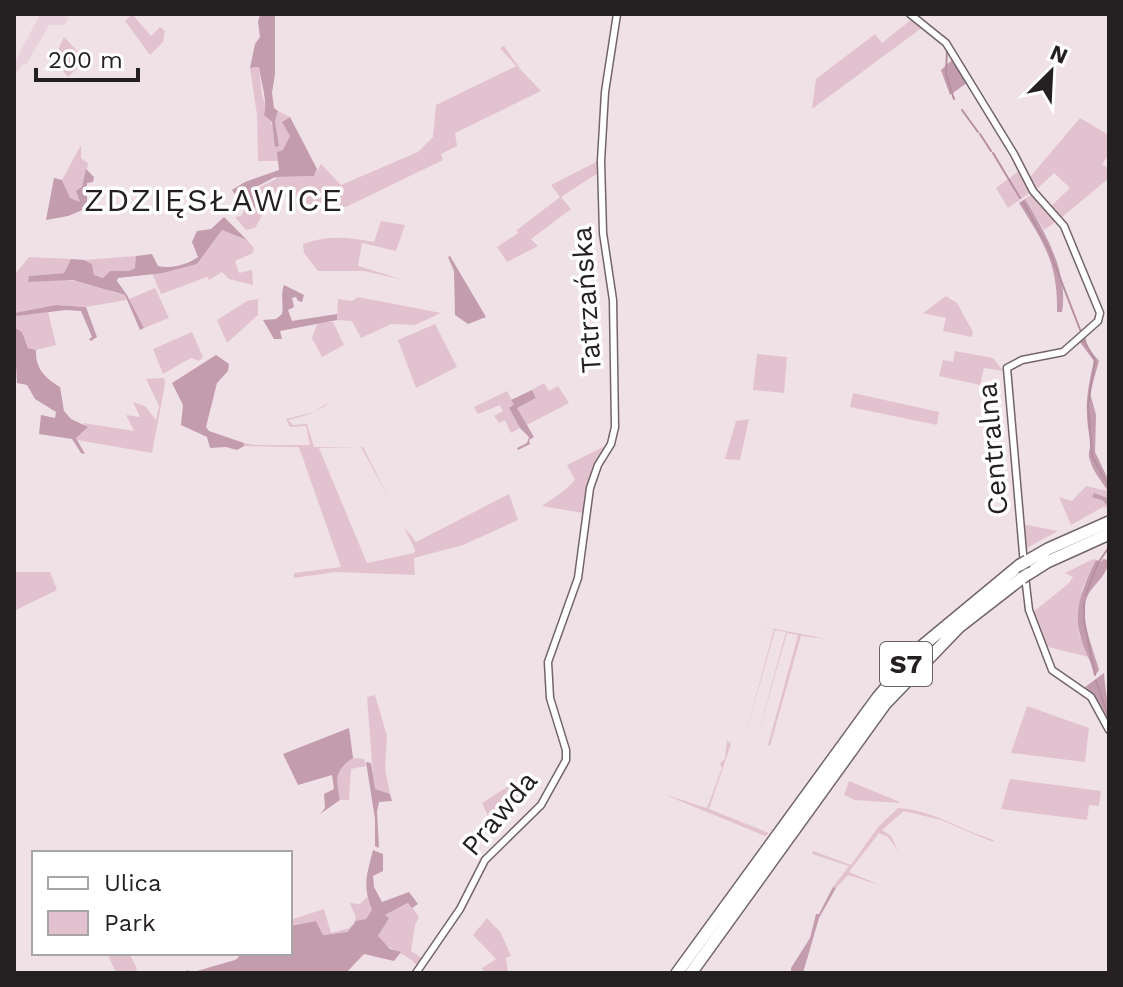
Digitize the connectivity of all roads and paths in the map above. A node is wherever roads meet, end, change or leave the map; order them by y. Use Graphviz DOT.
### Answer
graph roads {
  1 [pos="617,14"];
  2 [pos="910,14"];
  3 [pos="1109,522"];
  4 [pos="1109,534"];
  5 [pos="1024,570"];
  6 [pos="578,578"];
  7 [pos="1109,730"];
  8 [pos="818,788"];
  9 [pos="416,973"];
  10 [pos="677,973"];
  11 [pos="691,973"];
  1 -- 6 [label="street, Tatrzańska"];
  2 -- 7 [label="street, Centralna"];
  3 -- 5 [label="highway, S7"];
  4 -- 5 [label="highway, S7"];
  5 -- 8 [label="highway, S7"];
  6 -- 9 [label="street, Prawda"];
  8 -- 10 [label="highway, S7"];
  8 -- 11 [label="highway, S7"];
}
